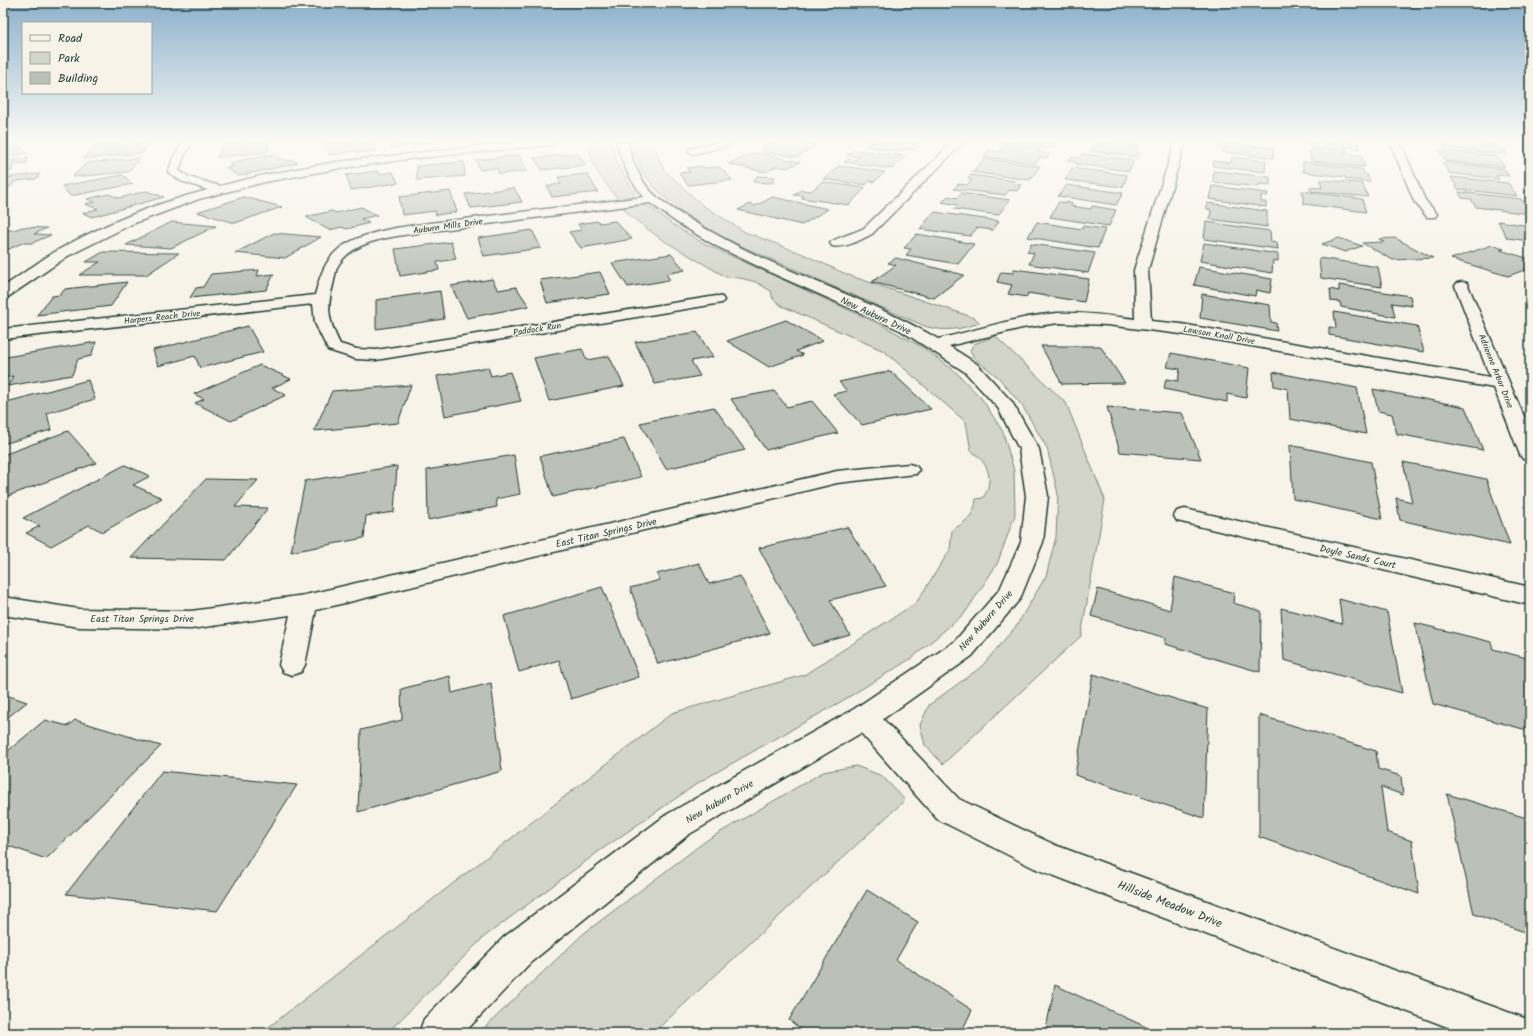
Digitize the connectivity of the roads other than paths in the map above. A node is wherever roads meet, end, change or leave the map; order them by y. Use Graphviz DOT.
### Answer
graph roads {
  1 [pos="219,190"];
  2 [pos="645,190"];
  3 [pos="910,190"];
  4 [pos="1165,190"];
  5 [pos="1415,190"];
  6 [pos="652,199"];
  7 [pos="1431,214"];
  8 [pos="837,243"];
  9 [pos="1462,286"];
  10 [pos="3,294"];
  11 [pos="320,299"];
  12 [pos="717,300"];
  13 [pos="1143,323"];
  14 [pos="3,334"];
  15 [pos="936,344"];
  16 [pos="1502,384"];
  17 [pos="1530,455"];
  18 [pos="909,470"];
  19 [pos="1185,516"];
  20 [pos="1530,596"];
  21 [pos="305,604"];
  22 [pos="3,606"];
  23 [pos="292,666"];
  24 [pos="864,717"];
  25 [pos="438,1033"];
  26 [pos="1513,1033"];
  1 -- 10 [label="street"];
  2 -- 6 [label="street, New Auburn Drive"];
  3 -- 8 [label="street"];
  4 -- 13 [label="street"];
  5 -- 7 [label="street"];
  6 -- 11 [label="street, Auburn Mills Drive"];
  6 -- 15 [label="street, New Auburn Drive"];
  9 -- 16 [label="street, Adrienne Arbor Drive"];
  11 -- 12 [label="street, Paddock Run"];
  11 -- 14 [label="street, Harpers Reach Drive"];
  13 -- 15 [label="street, Lawson Knoll Drive"];
  13 -- 16 [label="street, Lawson Knoll Drive"];
  15 -- 24 [label="street, New Auburn Drive"];
  16 -- 17 [label="street, Adrienne Arbor Drive"];
  18 -- 21 [label="street, East Titan Springs Drive"];
  19 -- 20 [label="street, Doyle Sands Court"];
  21 -- 22 [label="street, East Titan Springs Drive"];
  21 -- 23 [label="street"];
  24 -- 25 [label="street, New Auburn Drive"];
  24 -- 26 [label="street, Hillside Meadow Drive"];
}
